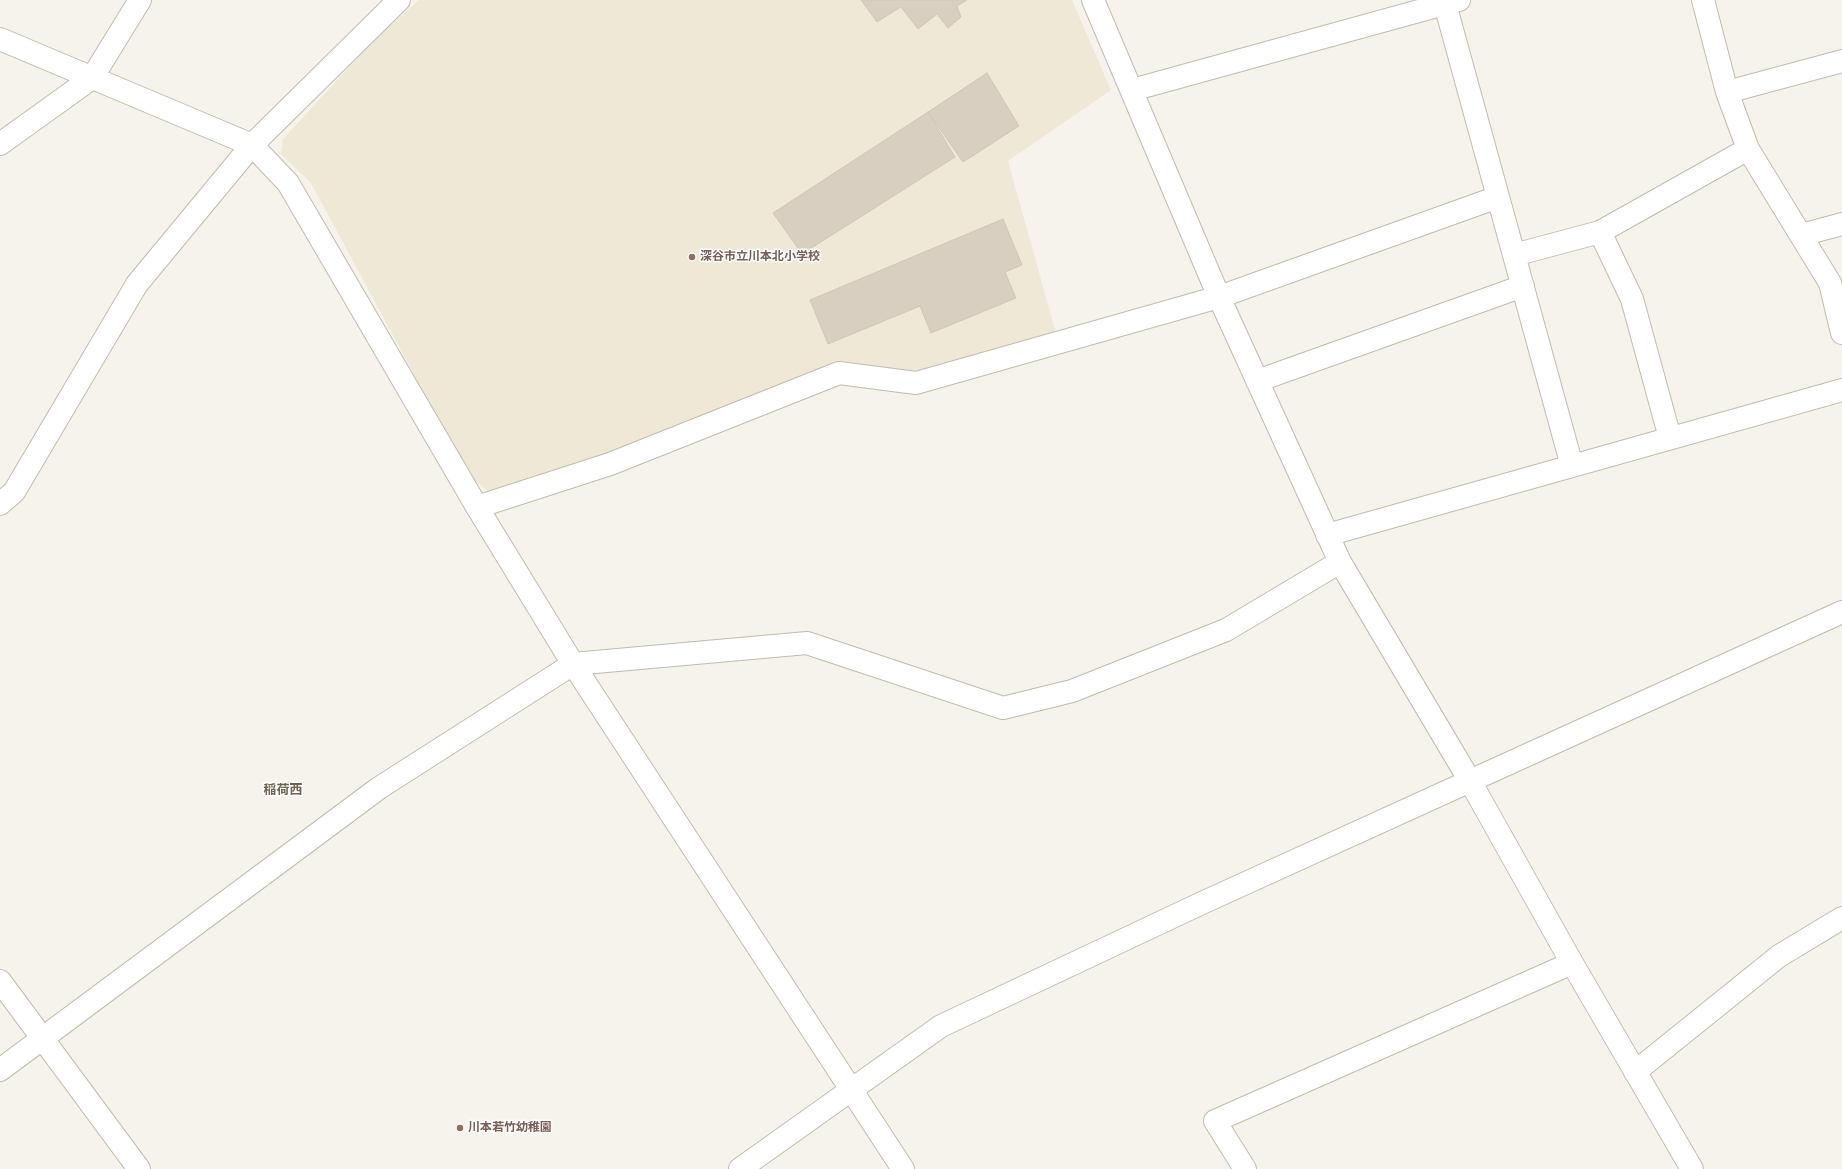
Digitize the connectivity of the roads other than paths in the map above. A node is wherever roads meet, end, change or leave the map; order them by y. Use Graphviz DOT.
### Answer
graph roads {
  1 [pos="140,0"];
  2 [pos="399,0"];
  3 [pos="1093,0"];
  4 [pos="1703,0"];
  5 [pos="1452,2"];
  6 [pos="0,39"];
  7 [pos="1842,61"];
  8 [pos="92,78"];
  9 [pos="1132,90"];
  10 [pos="1727,92"];
  11 [pos="0,144"];
  12 [pos="252,144"];
  13 [pos="1748,149"];
  14 [pos="1498,197"];
  15 [pos="1842,224"];
  16 [pos="1600,232"];
  17 [pos="1801,235"];
  18 [pos="1514,255"];
  19 [pos="1523,286"];
  20 [pos="1218,297"];
  21 [pos="1842,333"];
  22 [pos="1257,381"];
  23 [pos="1842,390"];
  24 [pos="1670,438"];
  25 [pos="1572,466"];
  26 [pos="0,504"];
  27 [pos="477,507"];
  28 [pos="1327,535"];
  29 [pos="1340,562"];
  30 [pos="1842,612"];
  31 [pos="573,664"];
  32 [pos="1470,781"];
  33 [pos="1842,918"];
  34 [pos="1572,963"];
  35 [pos="0,981"];
  36 [pos="42,1039"];
  37 [pos="0,1070"];
  38 [pos="1635,1072"];
  39 [pos="850,1089"];
  40 [pos="139,1169"];
  41 [pos="740,1169"];
  42 [pos="902,1169"];
  43 [pos="1245,1169"];
  44 [pos="1692,1169"];
  1 -- 8 [label="street"];
  2 -- 12 [label="street"];
  3 -- 9 [label="street"];
  4 -- 10 [label="street"];
  5 -- 9 [label="street"];
  5 -- 14 [label="street"];
  6 -- 8 [label="street"];
  7 -- 10 [label="street"];
  8 -- 11 [label="street"];
  8 -- 12 [label="street"];
  9 -- 20 [label="street"];
  10 -- 13 [label="street"];
  12 -- 26 [label="street"];
  12 -- 27 [label="street"];
  13 -- 16 [label="street"];
  13 -- 17 [label="street"];
  14 -- 18 [label="street"];
  14 -- 20 [label="street"];
  15 -- 17 [label="street"];
  16 -- 18 [label="street"];
  16 -- 24 [label="street"];
  17 -- 21 [label="street"];
  18 -- 19 [label="street"];
  19 -- 22 [label="street"];
  19 -- 25 [label="street"];
  20 -- 22 [label="street"];
  20 -- 27 [label="street"];
  22 -- 28 [label="street"];
  23 -- 24 [label="street"];
  24 -- 25 [label="street"];
  25 -- 28 [label="street"];
  27 -- 31 [label="street"];
  28 -- 29 [label="street"];
  29 -- 31 [label="street"];
  29 -- 32 [label="street"];
  30 -- 32 [label="street"];
  31 -- 36 [label="street"];
  31 -- 39 [label="street"];
  32 -- 34 [label="street"];
  32 -- 39 [label="street"];
  33 -- 38 [label="street"];
  34 -- 38 [label="street"];
  34 -- 43 [label="street"];
  35 -- 36 [label="street"];
  36 -- 37 [label="street"];
  36 -- 40 [label="street"];
  38 -- 44 [label="street"];
  39 -- 41 [label="street"];
  39 -- 42 [label="street"];
}
